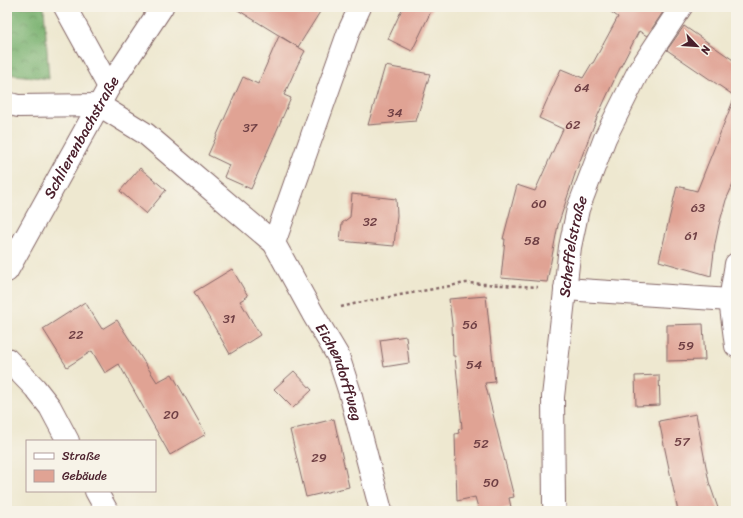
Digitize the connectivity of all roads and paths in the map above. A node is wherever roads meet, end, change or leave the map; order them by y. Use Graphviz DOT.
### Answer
graph roads {
  1 [pos="66,7"];
  2 [pos="162,7"];
  3 [pos="360,7"];
  4 [pos="681,7"];
  5 [pos="104,96"];
  6 [pos="7,103"];
  7 [pos="274,242"];
  8 [pos="736,264"];
  9 [pos="7,271"];
  10 [pos="513,286"];
  11 [pos="565,289"];
  12 [pos="730,300"];
  13 [pos="362,302"];
  14 [pos="736,346"];
  15 [pos="7,359"];
  16 [pos="67,440"];
  17 [pos="97,492"];
  18 [pos="107,511"];
  19 [pos="380,511"];
  20 [pos="555,511"];
  1 -- 5 [label="street"];
  2 -- 5 [label="street, Schlierenbachstraße"];
  3 -- 7 [label="street"];
  4 -- 11 [label="street, Scheffelstraße"];
  5 -- 6 [label="street"];
  5 -- 7 [label="street, Eichendorffweg"];
  5 -- 9 [label="street, Schlierenbachstraße"];
  7 -- 19 [label="street, Eichendorffweg"];
  8 -- 12 [label="street"];
  10 -- 13 [label="path"];
  11 -- 12 [label="street"];
  11 -- 20 [label="street, Scheffelstraße"];
  12 -- 14 [label="street"];
  15 -- 16 [label="street"];
  17 -- 18 [label="street"];
}
